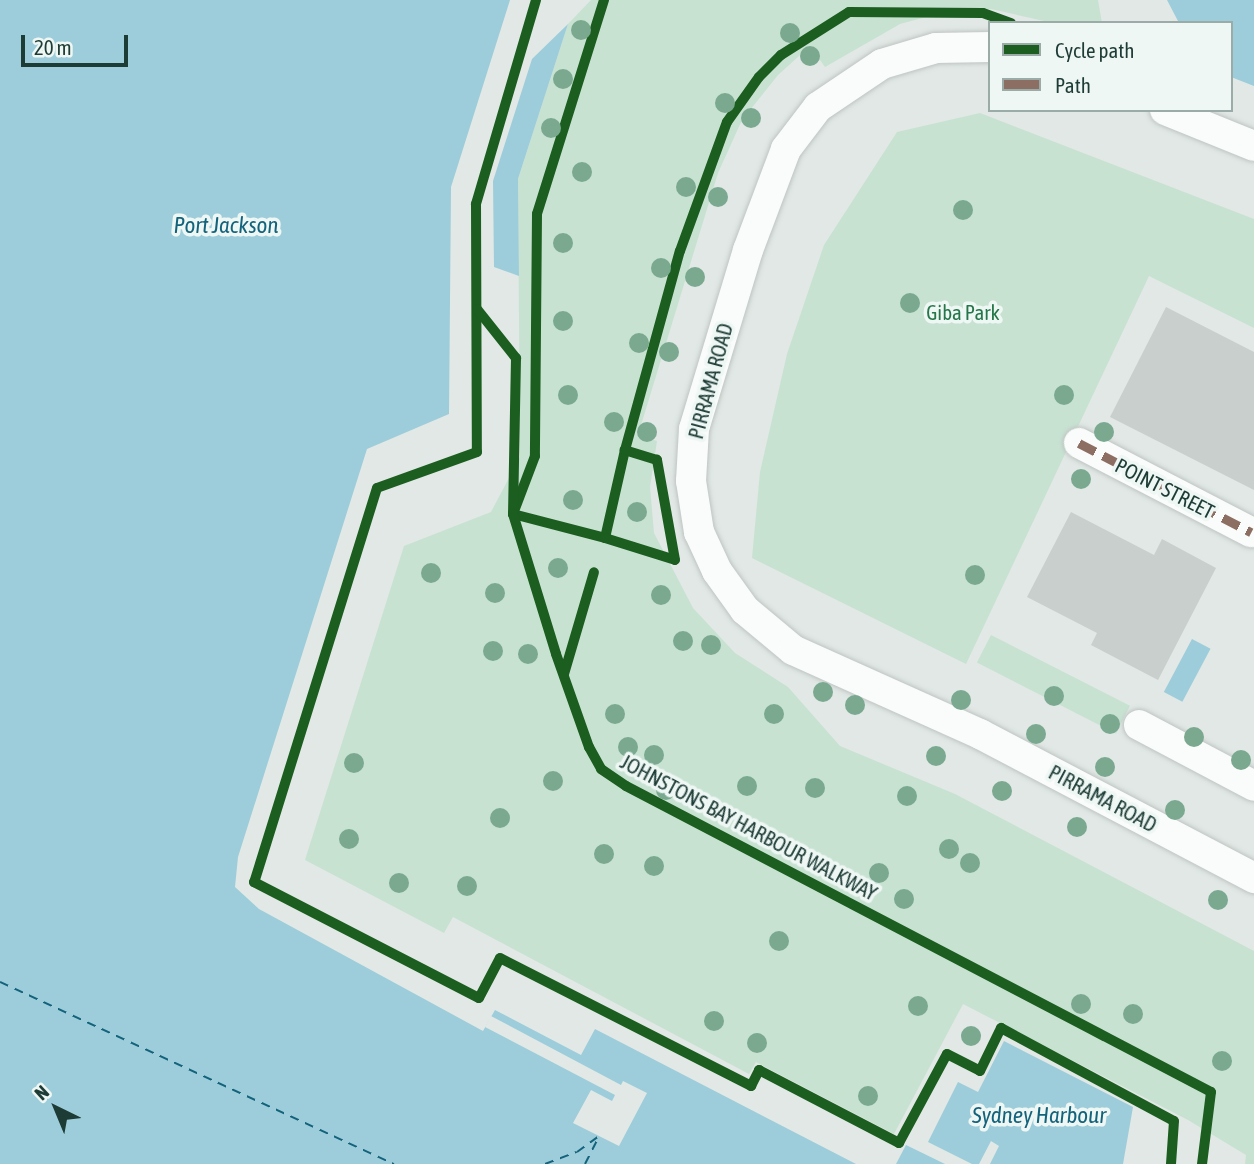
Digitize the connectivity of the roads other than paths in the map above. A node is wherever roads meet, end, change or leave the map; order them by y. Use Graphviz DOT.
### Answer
graph roads {
  1 [pos="988,47"];
  2 [pos="1170,112"];
  3 [pos="1254,146"];
  4 [pos="1079,443"];
  5 [pos="1253,533"];
  6 [pos="1139,725"];
  7 [pos="1254,786"];
  8 [pos="1254,878"];
  1 -- 8 [label="street, PIRRAMA ROAD"];
  2 -- 3 [label="street"];
  4 -- 5 [label="street, POINT STREET"];
  6 -- 7 [label="street"];
}
